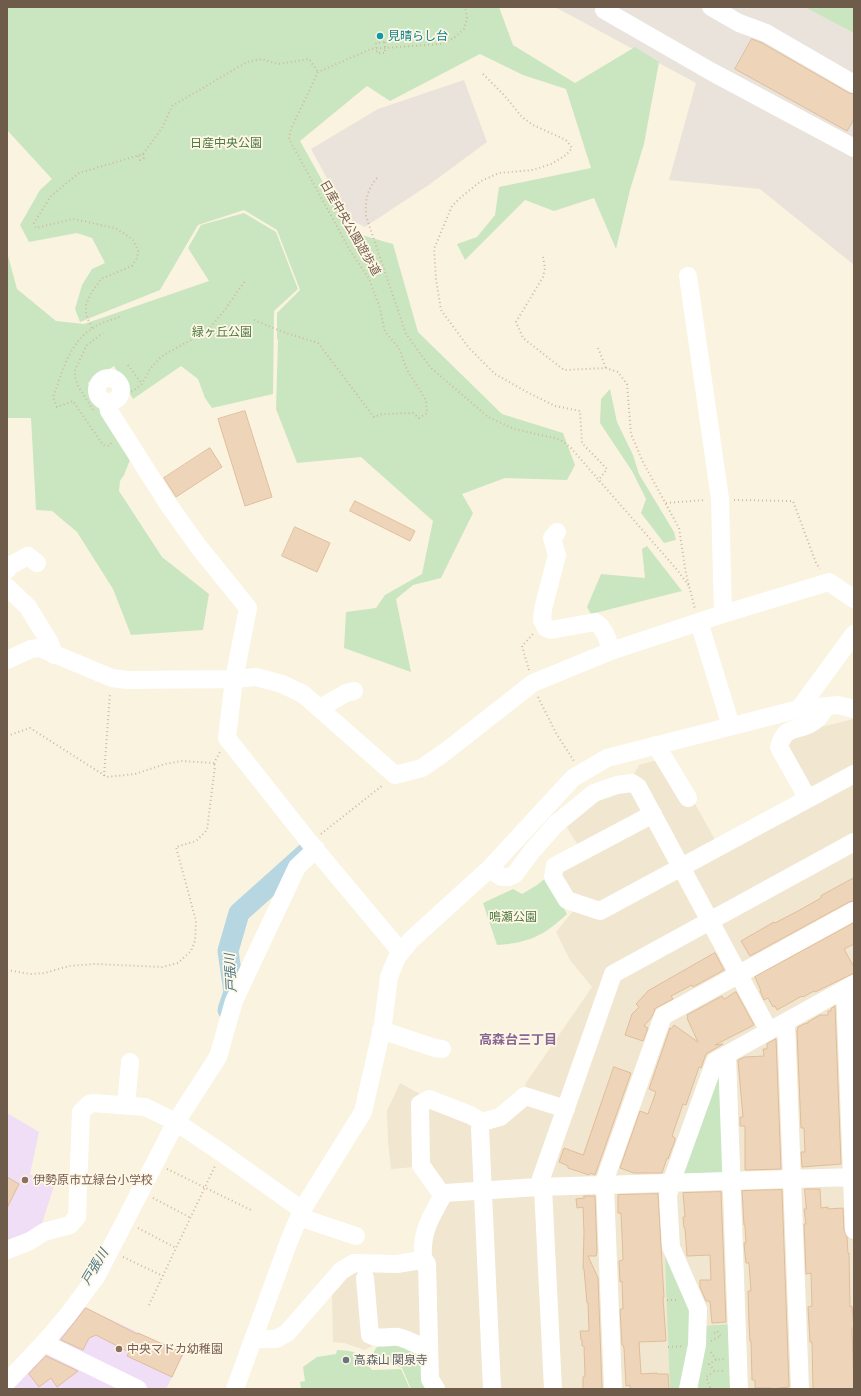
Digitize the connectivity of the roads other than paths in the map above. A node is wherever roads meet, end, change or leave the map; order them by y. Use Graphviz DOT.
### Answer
graph roads {
  1 [pos="711,7"];
  2 [pos="604,10"];
  3 [pos="854,84"];
  4 [pos="854,148"];
  5 [pos="688,276"];
  6 [pos="107,403"];
  7 [pos="557,532"];
  8 [pos="37,563"];
  9 [pos="7,570"];
  10 [pos="7,587"];
  11 [pos="854,599"];
  12 [pos="723,614"];
  13 [pos="698,622"];
  14 [pos="854,634"];
  15 [pos="611,651"];
  16 [pos="54,655"];
  17 [pos="7,660"];
  18 [pos="234,679"];
  19 [pos="354,691"];
  20 [pos="827,706"];
  21 [pos="320,708"];
  22 [pos="799,709"];
  23 [pos="854,709"];
  24 [pos="731,726"];
  25 [pos="656,745"];
  26 [pos="854,774"];
  27 [pos="688,798"];
  28 [pos="808,799"];
  29 [pos="653,814"];
  30 [pos="854,842"];
  31 [pos="313,846"];
  32 [pos="681,868"];
  33 [pos="489,869"];
  34 [pos="854,911"];
  35 [pos="710,921"];
  36 [pos="400,952"];
  37 [pos="739,974"];
  38 [pos="849,987"];
  39 [pos="786,1022"];
  40 [pos="381,1030"];
  41 [pos="769,1031"];
  42 [pos="442,1049"];
  43 [pos="727,1055"];
  44 [pos="130,1062"];
  45 [pos="126,1105"];
  46 [pos="566,1109"];
  47 [pos="176,1122"];
  48 [pos="482,1122"];
  49 [pos="853,1177"];
  50 [pos="792,1179"];
  51 [pos="732,1182"];
  52 [pos="671,1183"];
  53 [pos="604,1186"];
  54 [pos="540,1188"];
  55 [pos="483,1190"];
  56 [pos="444,1192"];
  57 [pos="300,1214"];
  58 [pos="854,1230"];
  59 [pos="356,1236"];
  60 [pos="7,1250"];
  61 [pos="423,1258"];
  62 [pos="365,1278"];
  63 [pos="254,1340"];
  64 [pos="44,1343"];
  65 [pos="428,1348"];
  66 [pos="7,1382"];
  67 [pos="138,1389"];
  68 [pos="235,1389"];
  69 [pos="436,1389"];
  70 [pos="492,1389"];
  71 [pos="552,1389"];
  72 [pos="613,1389"];
  73 [pos="688,1389"];
  74 [pos="739,1389"];
  75 [pos="800,1389"];
  1 -- 3 [label="street"];
  2 -- 4 [label="street"];
  5 -- 12 [label="street"];
  6 -- 18 [label="street"];
  7 -- 15 [label="street"];
  8 -- 9 [label="street"];
  10 -- 16 [label="street"];
  11 -- 12 [label="street"];
  12 -- 13 [label="street"];
  13 -- 15 [label="street"];
  13 -- 24 [label="street"];
  14 -- 22 [label="street"];
  15 -- 21 [label="street"];
  16 -- 17 [label="street"];
  16 -- 18 [label="street"];
  18 -- 21 [label="street"];
  18 -- 31 [label="street"];
  19 -- 21 [label="street"];
  20 -- 22 [label="street"];
  20 -- 23 [label="street"];
  20 -- 28 [label="street"];
  22 -- 24 [label="street"];
  24 -- 25 [label="street"];
  25 -- 27 [label="street"];
  25 -- 33 [label="street"];
  26 -- 28 [label="street"];
  28 -- 32 [label="street"];
  29 -- 32 [label="street"];
  29 -- 32 [label="street"];
  29 -- 33 [label="street"];
  30 -- 35 [label="street"];
  31 -- 36 [label="street"];
  31 -- 47 [label="street"];
  32 -- 35 [label="street"];
  33 -- 36 [label="street"];
  34 -- 37 [label="street"];
  35 -- 37 [label="street"];
  35 -- 46 [label="street"];
  36 -- 40 [label="street"];
  37 -- 41 [label="street"];
  37 -- 53 [label="street"];
  38 -- 39 [label="street"];
  38 -- 49 [label="street"];
  39 -- 41 [label="street"];
  39 -- 50 [label="street"];
  40 -- 42 [label="street"];
  40 -- 57 [label="street"];
  41 -- 43 [label="street"];
  43 -- 51 [label="street"];
  43 -- 52 [label="street"];
  44 -- 45 [label="street"];
  45 -- 47 [label="street"];
  45 -- 60 [label="street"];
  46 -- 48 [label="street"];
  46 -- 54 [label="street"];
  47 -- 57 [label="street"];
  47 -- 64 [label="street"];
  48 -- 55 [label="street"];
  48 -- 56 [label="street"];
  49 -- 50 [label="street"];
  49 -- 58 [label="street"];
  50 -- 51 [label="street"];
  50 -- 75 [label="street"];
  51 -- 52 [label="street"];
  51 -- 74 [label="street"];
  52 -- 53 [label="street"];
  52 -- 73 [label="street"];
  53 -- 54 [label="street"];
  53 -- 72 [label="street"];
  54 -- 55 [label="street"];
  54 -- 71 [label="street"];
  55 -- 56 [label="street"];
  55 -- 70 [label="street"];
  56 -- 61 [label="street"];
  57 -- 59 [label="street"];
  57 -- 63 [label="street"];
  61 -- 63 [label="street"];
  61 -- 65 [label="street"];
  62 -- 65 [label="street"];
  63 -- 68 [label="street"];
  64 -- 66 [label="street"];
  64 -- 67 [label="street"];
  65 -- 69 [label="street"];
}
